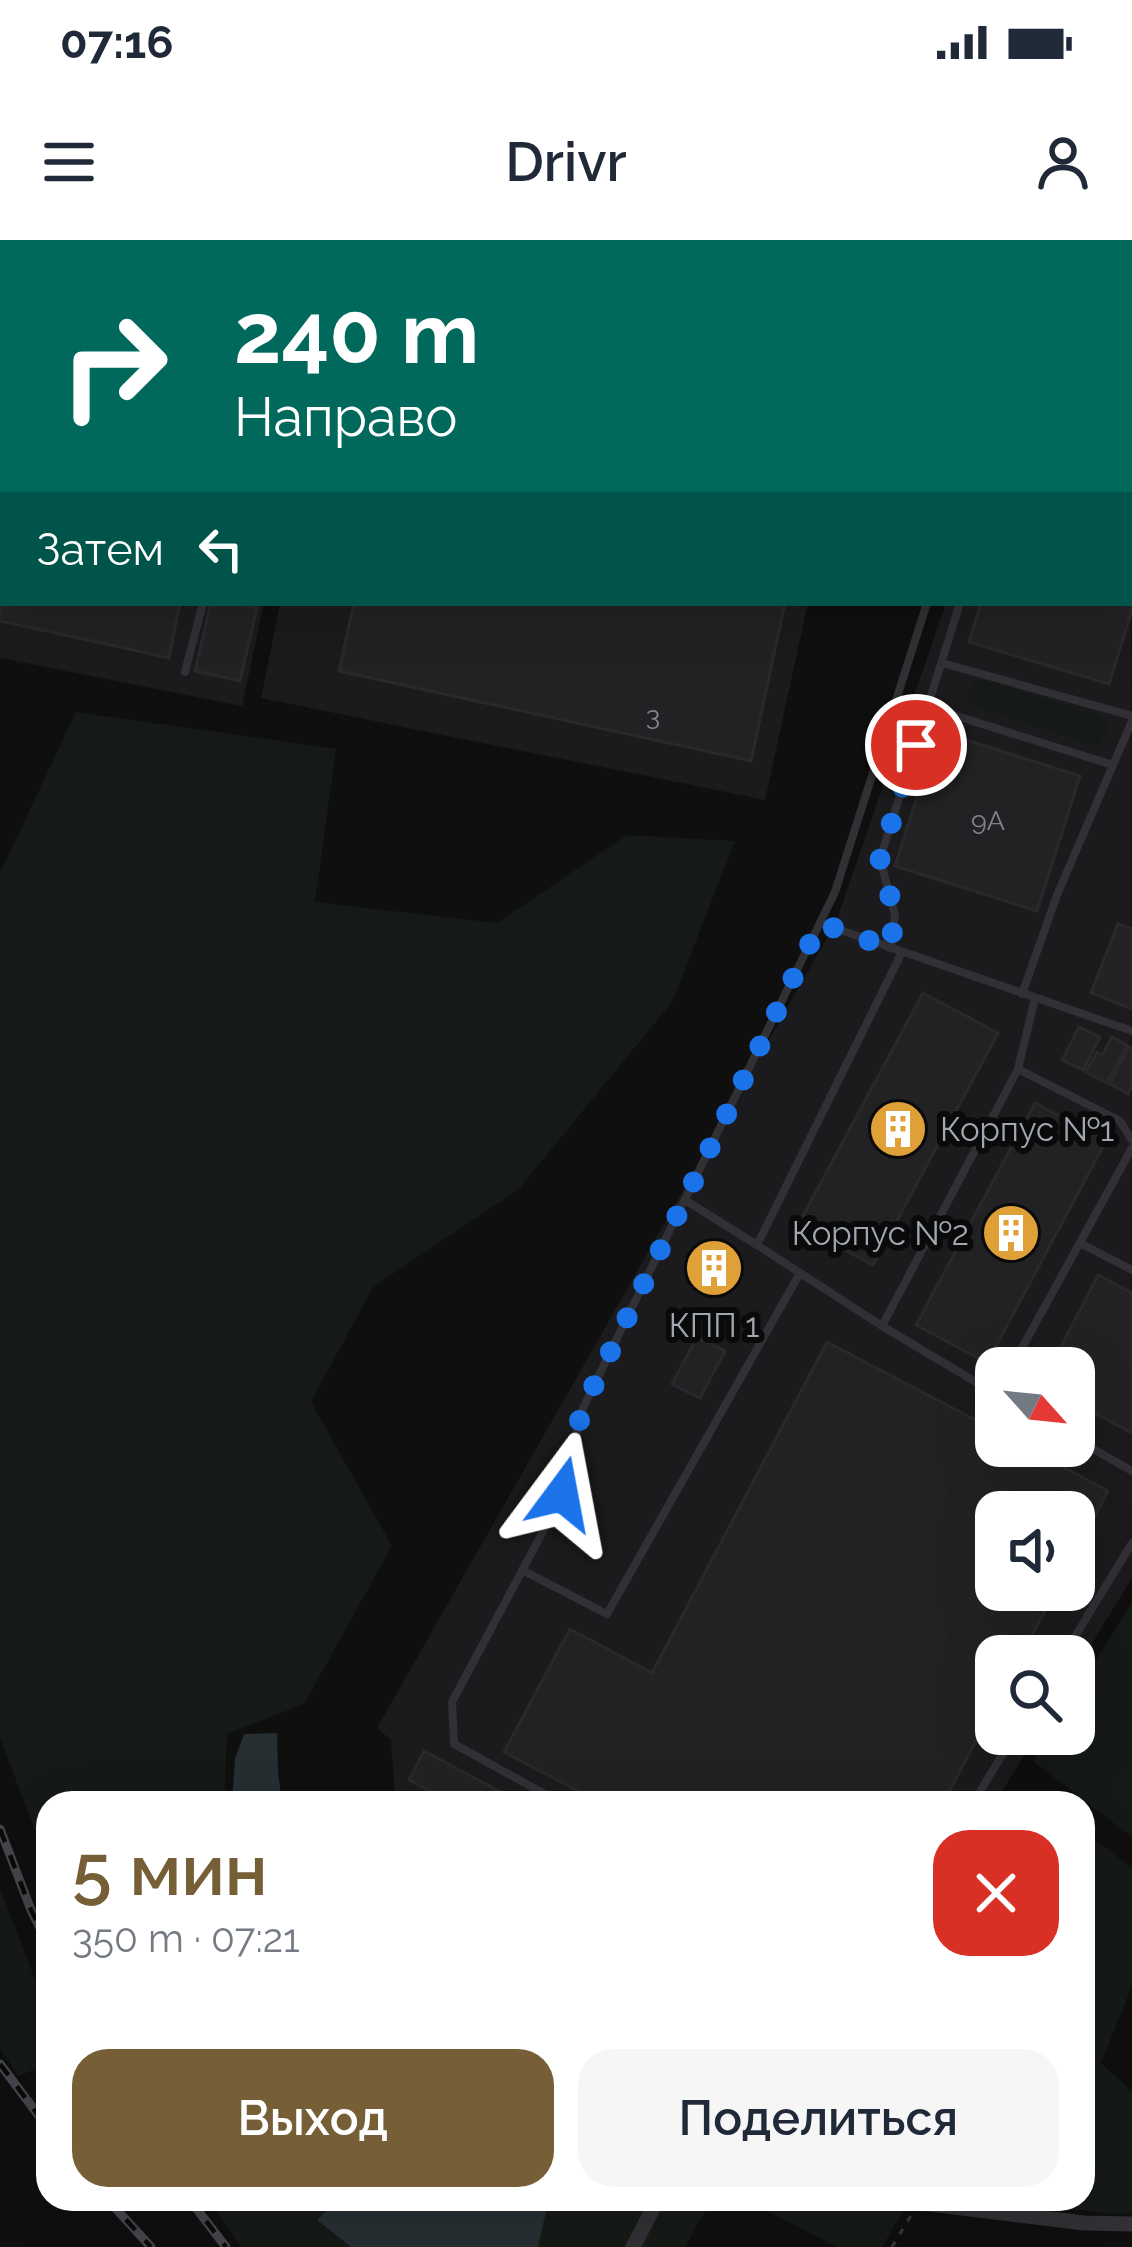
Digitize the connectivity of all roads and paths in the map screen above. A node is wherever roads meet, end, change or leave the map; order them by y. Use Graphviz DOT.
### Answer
graph roads {
  1 [pos="202,606"];
  2 [pos="926,606"];
  3 [pos="959,606"];
  4 [pos="941,663"];
  5 [pos="185,672"];
  6 [pos="928,707"];
  7 [pos="1132,718"];
  8 [pos="1113,765"];
  9 [pos="820,923"];
  10 [pos="890,948"];
  11 [pos="902,952"];
  12 [pos="1022,994"];
  13 [pos="1035,998"];
  14 [pos="1132,1031"];
  15 [pos="1018,1069"];
  16 [pos="1132,1144"];
  17 [pos="685,1200"];
  18 [pos="1080,1243"];
  19 [pos="757,1245"];
  20 [pos="1132,1270"];
  21 [pos="800,1273"];
  22 [pos="882,1325"];
  23 [pos="1023,1347"];
  24 [pos="975,1381"];
  25 [pos="1095,1450"];
  26 [pos="1132,1472"];
  27 [pos="1132,1543"];
  28 [pos="522,1570"];
  29 [pos="1076,1635"];
  30 [pos="1003,1755"];
  31 [pos="539,1791"];
  32 [pos="980,1791"];
  33 [pos="652,2211"];
  34 [pos="910,2211"];
  35 [pos="996,2211"];
  36 [pos="1132,2224"];
  37 [pos="633,2247"];
  38 [pos="892,2247"];
  1 -- 5 [label="lane"];
  2 -- 9 [label="lane"];
  3 -- 4 [label="lane"];
  4 -- 6 [label="lane"];
  4 -- 7 [label="lane"];
  6 -- 8 [label="lane"];
  6 -- 10 [label="lane"];
  7 -- 8 [label="lane"];
  8 -- 12 [label="lane"];
  9 -- 10 [label="lane"];
  9 -- 17 [label="lane"];
  10 -- 11 [label="lane"];
  11 -- 12 [label="lane"];
  11 -- 19 [label="lane"];
  12 -- 13 [label="lane"];
  13 -- 14 [label="lane"];
  13 -- 15 [label="lane"];
  15 -- 16 [label="lane"];
  15 -- 22 [label="lane"];
  16 -- 18 [label="lane"];
  17 -- 19 [label="lane"];
  17 -- 28 [label="lane"];
  18 -- 20 [label="lane"];
  18 -- 23 [label="lane"];
  19 -- 21 [label="lane"];
  21 -- 22 [label="lane"];
  21 -- 28 [label="lane"];
  22 -- 24 [label="lane"];
  25 -- 26 [label="lane"];
  27 -- 29 [label="lane"];
  28 -- 31 [label="lane"];
  30 -- 32 [label="lane"];
  33 -- 37 [label="street"];
  34 -- 38 [label="path"];
  35 -- 36 [label="street"];
}
